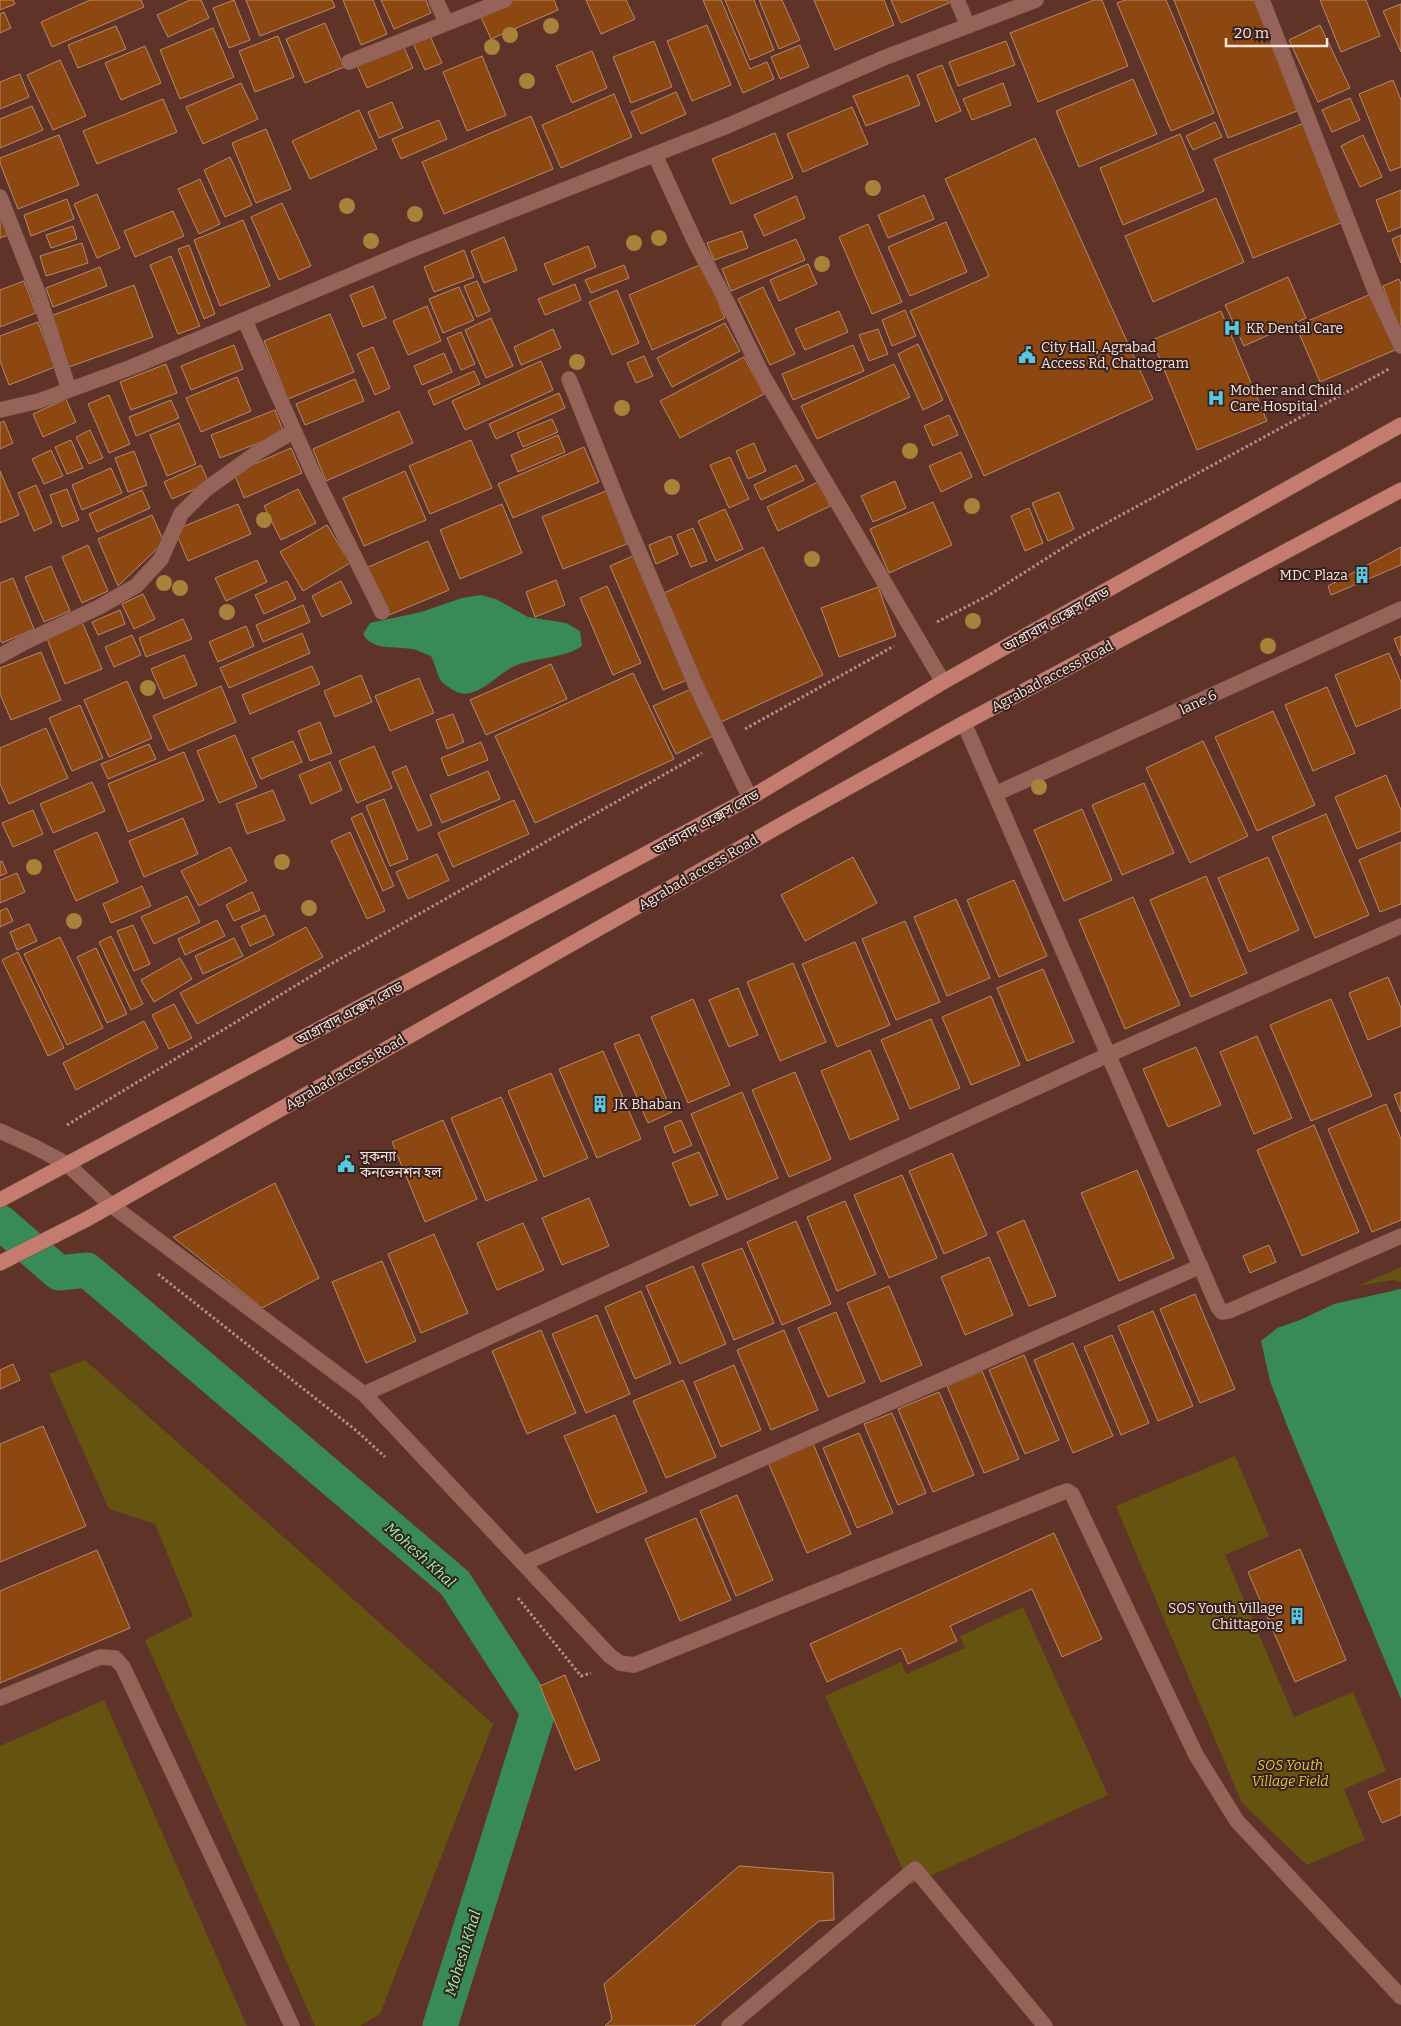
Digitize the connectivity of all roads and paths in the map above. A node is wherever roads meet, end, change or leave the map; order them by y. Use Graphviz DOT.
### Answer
graph roads {
  1 [pos="436,0"];
  2 [pos="505,0"];
  3 [pos="957,0"];
  4 [pos="1036,0"];
  5 [pos="1262,0"];
  6 [pos="446,22"];
  7 [pos="968,26"];
  8 [pos="349,62"];
  9 [pos="655,155"];
  10 [pos="0,197"];
  11 [pos="245,321"];
  12 [pos="1401,346"];
  13 [pos="569,379"];
  14 [pos="70,390"];
  15 [pos="0,410"];
  16 [pos="1401,425"];
  17 [pos="294,431"];
  18 [pos="1401,490"];
  19 [pos="1401,609"];
  20 [pos="382,612"];
  21 [pos="0,656"];
  22 [pos="943,682"];
  23 [pos="964,723"];
  24 [pos="995,794"];
  25 [pos="750,798"];
  26 [pos="1401,926"];
  27 [pos="1108,1055"];
  28 [pos="0,1131"];
  29 [pos="67,1164"];
  30 [pos="0,1200"];
  31 [pos="111,1205"];
  32 [pos="1401,1236"];
  33 [pos="0,1264"];
  34 [pos="1201,1266"];
  35 [pos="157,1274"];
  36 [pos="364,1394"];
  37 [pos="386,1457"];
  38 [pos="525,1564"];
  39 [pos="516,1596"];
  40 [pos="620,1663"];
  41 [pos="0,1698"];
  42 [pos="1401,1997"];
  43 [pos="292,2026"];
  44 [pos="729,2026"];
  45 [pos="1045,2026"];
  1 -- 6 [label="street"];
  2 -- 6 [label="street"];
  3 -- 7 [label="street"];
  4 -- 7 [label="street"];
  5 -- 12 [label="street"];
  6 -- 8 [label="street"];
  7 -- 9 [label="street"];
  9 -- 11 [label="street"];
  9 -- 22 [label="street"];
  10 -- 14 [label="street"];
  11 -- 14 [label="street"];
  11 -- 17 [label="street"];
  13 -- 25 [label="street"];
  14 -- 15 [label="street"];
  16 -- 22 [label="main road, আগ্রাবাদ এক্সেস রোড"];
  17 -- 20 [label="street"];
  17 -- 21 [label="street"];
  18 -- 23 [label="main road, Agrabad access Road"];
  19 -- 24 [label="street, lane 6"];
  22 -- 25 [label="main road, আগ্রাবাদ এক্সেস রোড"];
  23 -- 24 [label="street"];
  23 -- 31 [label="main road, Agrabad access Road"];
  24 -- 27 [label="street"];
  25 -- 29 [label="main road, আগ্রাবাদ এক্সেস রোড"];
  26 -- 27 [label="street"];
  27 -- 34 [label="street"];
  27 -- 36 [label="street"];
  28 -- 29 [label="street"];
  29 -- 30 [label="main road, আগ্রাবাদ এক্সেস রোড"];
  29 -- 31 [label="street"];
  31 -- 33 [label="main road, Agrabad access Road"];
  31 -- 36 [label="street"];
  32 -- 34 [label="street"];
  34 -- 38 [label="street"];
  35 -- 37 [label="path"];
  36 -- 38 [label="street"];
  38 -- 40 [label="street"];
  39 -- 40 [label="path"];
  40 -- 42 [label="street"];
  41 -- 43 [label="street"];
  44 -- 45 [label="street"];
}
